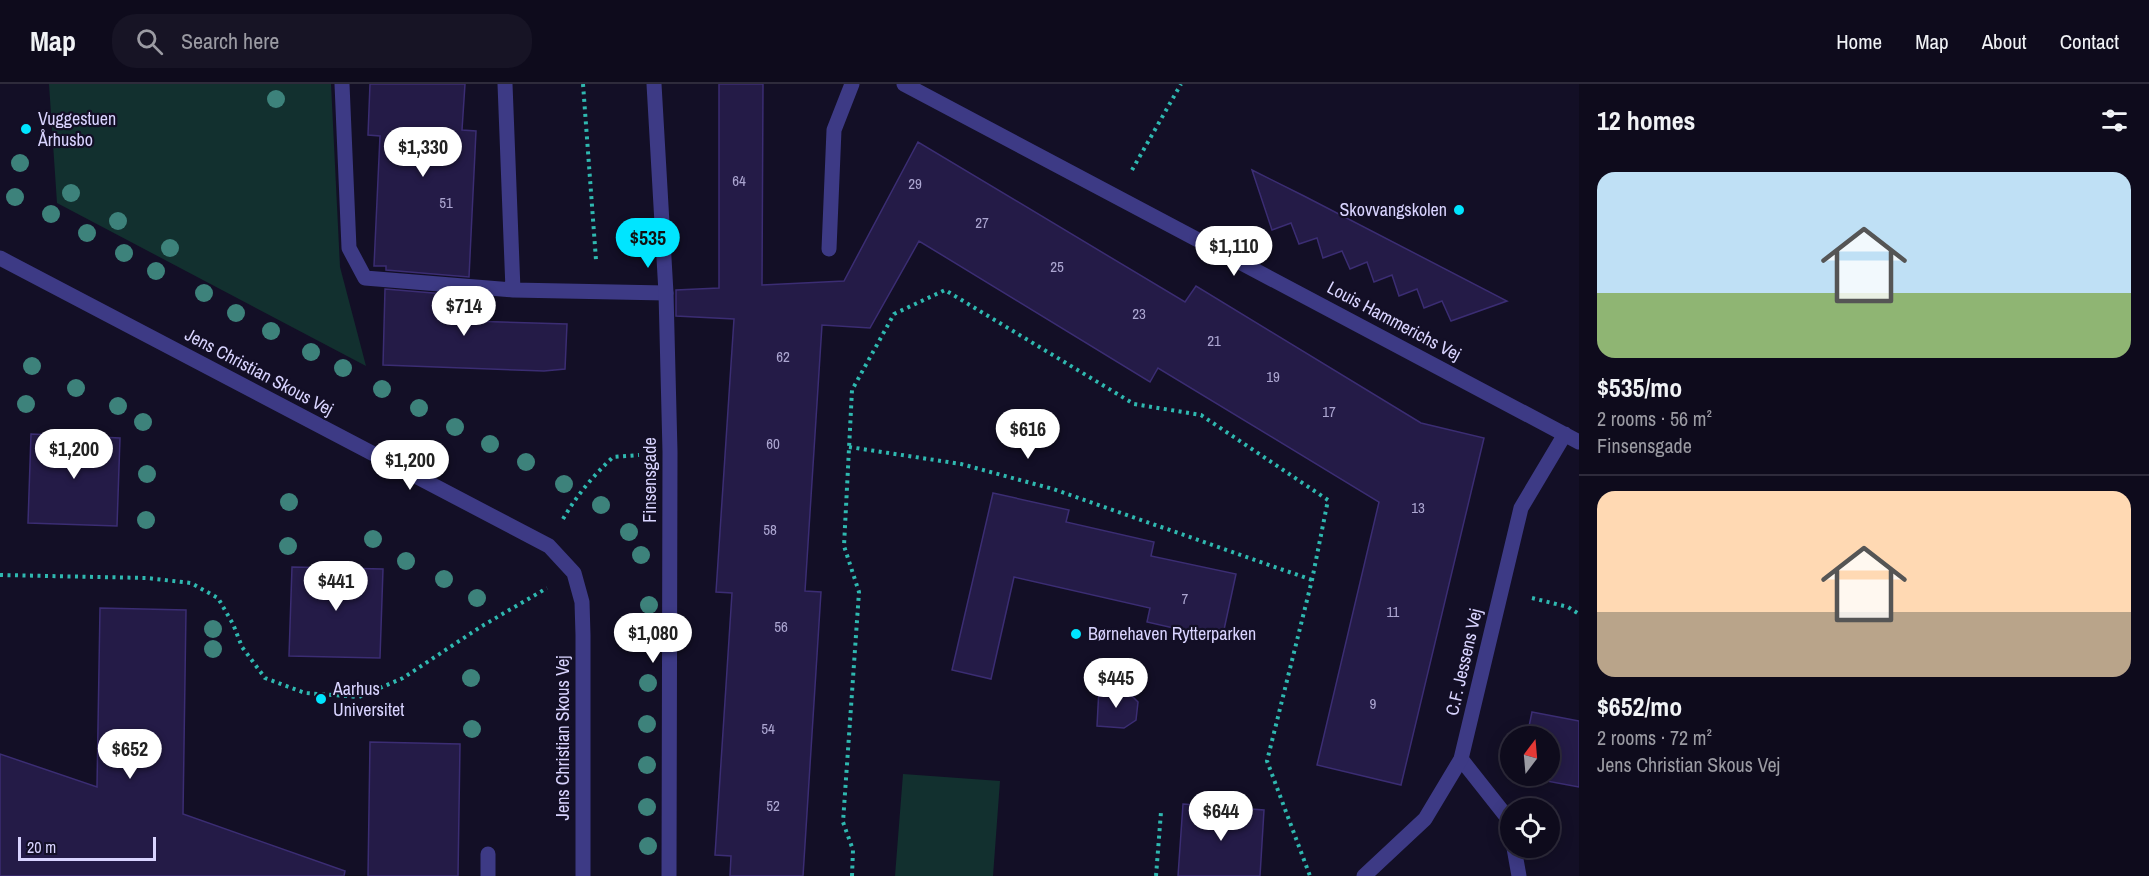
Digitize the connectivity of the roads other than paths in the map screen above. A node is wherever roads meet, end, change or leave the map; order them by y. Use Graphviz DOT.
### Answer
graph roads {
  1 [pos="342,84"];
  2 [pos="505,84"];
  3 [pos="654,84"];
  4 [pos="852,84"];
  5 [pos="904,84"];
  6 [pos="829,249"];
  7 [pos="0,258"];
  8 [pos="513,290"];
  9 [pos="666,293"];
  10 [pos="1572,438"];
  11 [pos="1461,759"];
  12 [pos="1500,808"];
  13 [pos="488,854"];
  14 [pos="1516,858"];
  15 [pos="488,876"];
  16 [pos="583,876"];
  17 [pos="669,876"];
  18 [pos="1364,876"];
  19 [pos="1519,876"];
  1 -- 8 [label="street"];
  2 -- 8 [label="street"];
  3 -- 9 [label="street, Finsensgade"];
  4 -- 6 [label="street"];
  5 -- 10 [label="street, Louis Hammerichs Vej"];
  7 -- 16 [label="street, Jens Christian Skous Vej"];
  8 -- 9 [label="street"];
  9 -- 17 [label="street, Finsensgade"];
  10 -- 11 [label="street, C.F. Jessens Vej"];
  11 -- 12 [label="street"];
  11 -- 18 [label="street, C.F. Jessens Vej"];
  13 -- 15 [label="street"];
  14 -- 19 [label="street"];
}
